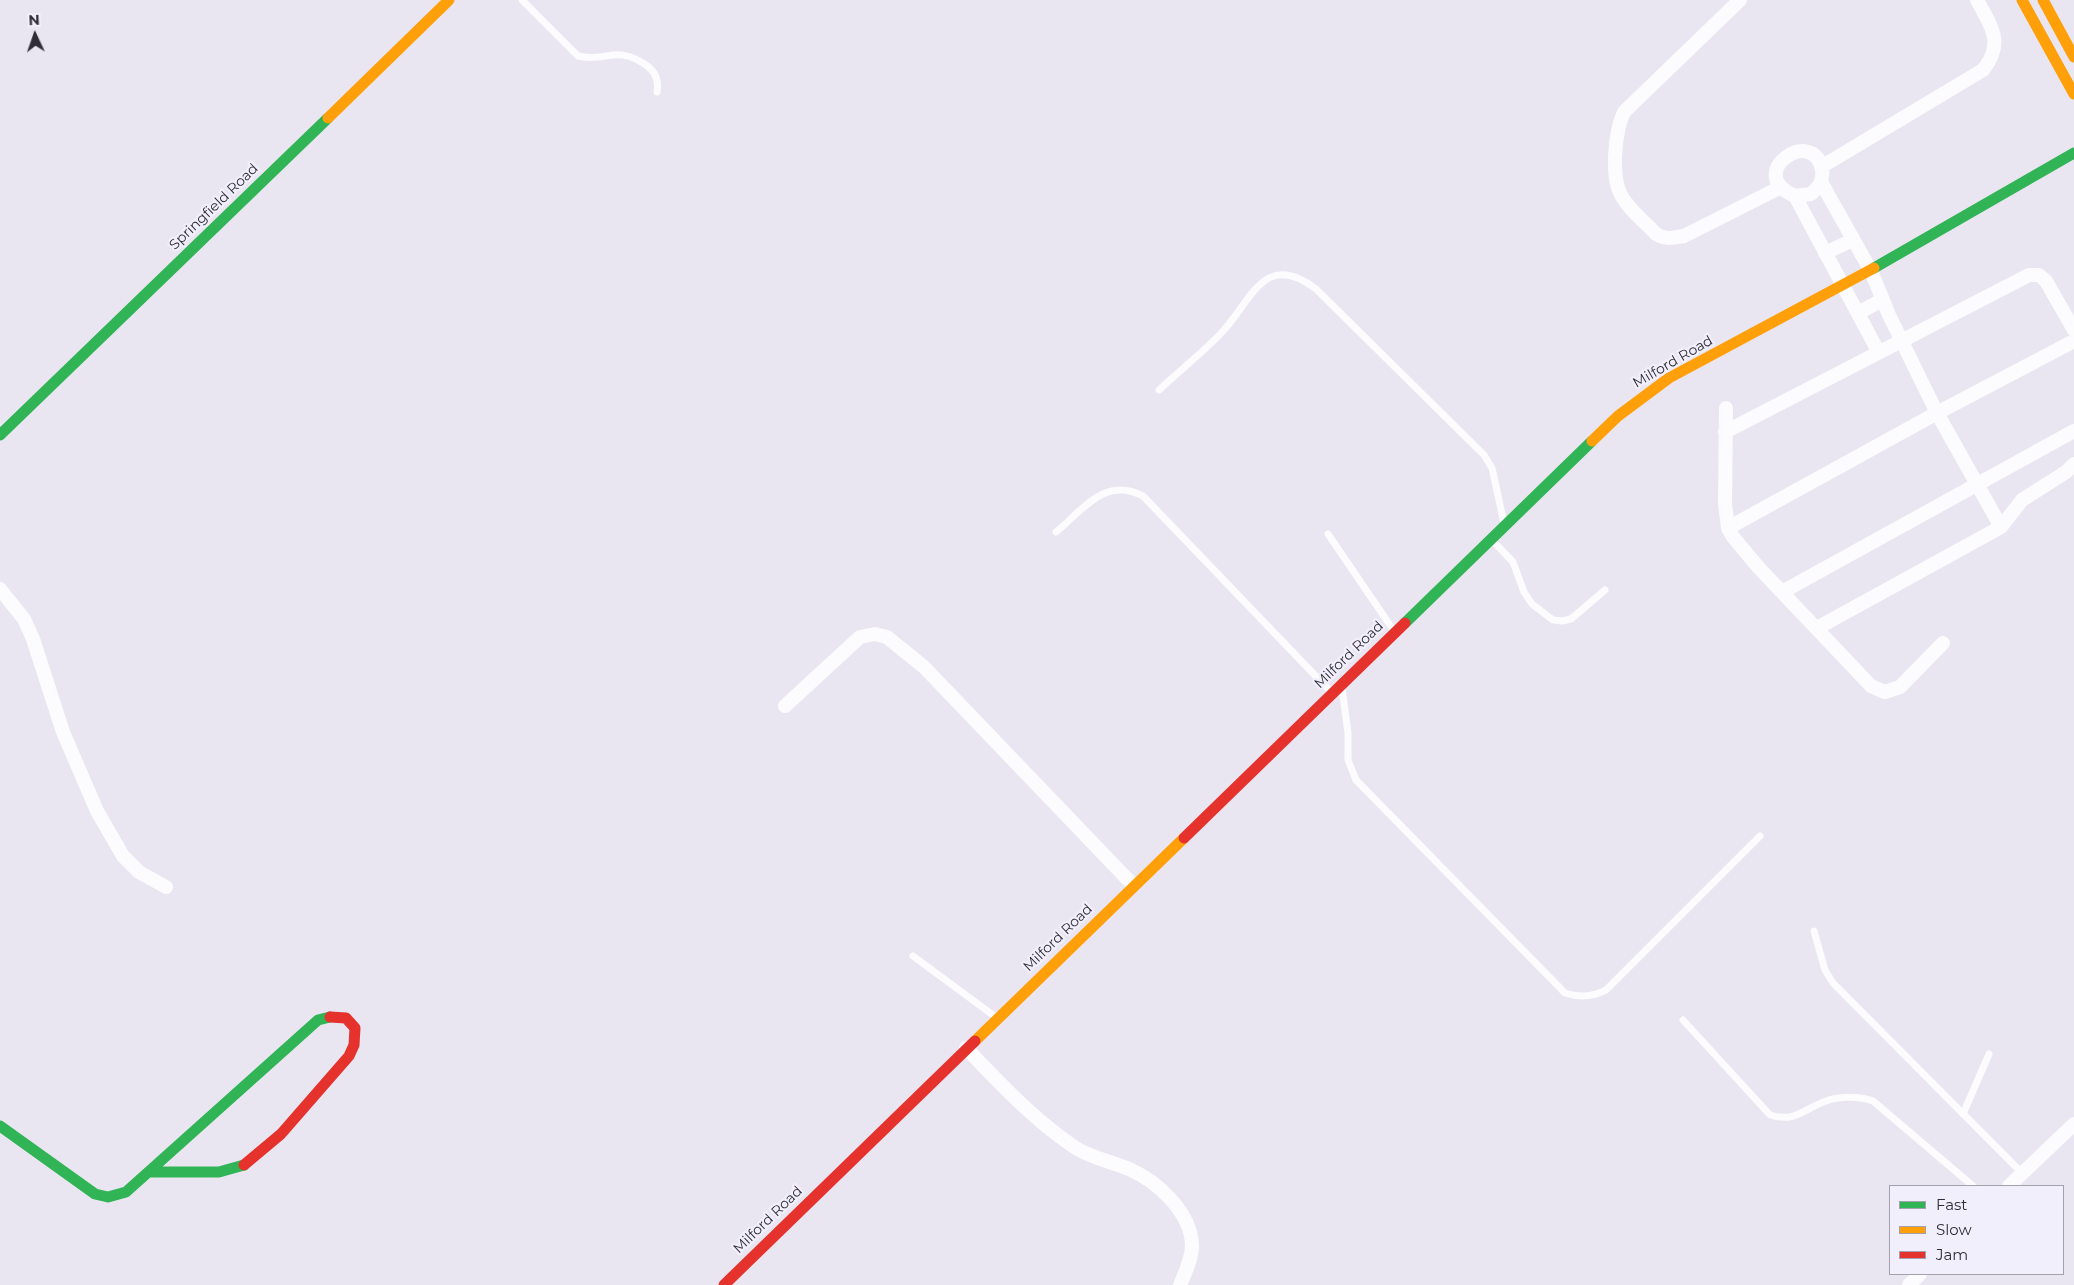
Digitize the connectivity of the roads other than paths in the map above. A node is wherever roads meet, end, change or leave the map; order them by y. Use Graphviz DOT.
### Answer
graph roads {
  1 [pos="448,0"];
  2 [pos="522,0"];
  3 [pos="1740,0"];
  4 [pos="1976,0"];
  5 [pos="2022,0"];
  6 [pos="2043,0"];
  7 [pos="2074,57"];
  8 [pos="656,92"];
  9 [pos="2074,94"];
  10 [pos="2074,153"];
  11 [pos="1821,167"];
  12 [pos="1821,182"];
  13 [pos="1781,188"];
  14 [pos="1795,196"];
  15 [pos="1853,240"];
  16 [pos="1825,253"];
  17 [pos="1871,271"];
  18 [pos="1843,286"];
  19 [pos="1882,300"];
  20 [pos="1858,313"];
  21 [pos="2074,330"];
  22 [pos="1900,340"];
  23 [pos="2074,341"];
  24 [pos="1878,351"];
  25 [pos="1158,390"];
  26 [pos="1726,408"];
  27 [pos="1937,413"];
  28 [pos="2074,431"];
  29 [pos="1725,432"];
  30 [pos="0,435"];
  31 [pos="2074,464"];
  32 [pos="1977,484"];
  33 [pos="2001,527"];
  34 [pos="1505,528"];
  35 [pos="1728,528"];
  36 [pos="1056,532"];
  37 [pos="1328,534"];
  38 [pos="1492,540"];
  39 [pos="0,589"];
  40 [pos="1605,590"];
  41 [pos="1782,592"];
  42 [pos="1817,628"];
  43 [pos="1395,632"];
  44 [pos="1943,643"];
  45 [pos="1341,683"];
  46 [pos="1331,692"];
  47 [pos="785,706"];
  48 [pos="1760,836"];
  49 [pos="1133,885"];
  50 [pos="166,887"];
  51 [pos="1814,931"];
  52 [pos="913,956"];
  53 [pos="998,1018"];
  54 [pos="1683,1020"];
  55 [pos="966,1048"];
  56 [pos="1989,1054"];
  57 [pos="1963,1114"];
  58 [pos="2074,1124"];
  59 [pos="0,1126"];
  60 [pos="151,1172"];
  61 [pos="2022,1174"];
  62 [pos="1972,1185"];
  63 [pos="2010,1185"];
  64 [pos="1919,1275"];
  65 [pos="724,1285"];
  66 [pos="1180,1285"];
  67 [pos="1909,1285"];
  1 -- 30 [label="street, Springfield Road"];
  2 -- 8 [label="lane"];
  3 -- 13 [label="street"];
  4 -- 11 [label="street"];
  5 -- 9 [label="street"];
  6 -- 7 [label="street"];
  10 -- 17 [label="street, Milford Road"];
  11 -- 12 [label="street"];
  11 -- 13 [label="street"];
  12 -- 14 [label="street"];
  12 -- 15 [label="street"];
  13 -- 14 [label="street"];
  14 -- 16 [label="street"];
  15 -- 16 [label="street"];
  15 -- 17 [label="street"];
  16 -- 18 [label="street"];
  17 -- 18 [label="street, Milford Road"];
  17 -- 19 [label="street"];
  18 -- 20 [label="street"];
  18 -- 34 [label="street, Milford Road"];
  19 -- 20 [label="street"];
  19 -- 22 [label="street"];
  20 -- 24 [label="street"];
  21 -- 22 [label="street"];
  22 -- 24 [label="street"];
  22 -- 27 [label="street"];
  23 -- 27 [label="street"];
  24 -- 29 [label="street"];
  25 -- 34 [label="lane"];
  26 -- 29 [label="street"];
  27 -- 32 [label="street"];
  27 -- 35 [label="street"];
  28 -- 32 [label="street"];
  29 -- 35 [label="street"];
  31 -- 33 [label="street"];
  32 -- 33 [label="street"];
  32 -- 41 [label="street"];
  33 -- 42 [label="street"];
  34 -- 38 [label="street, Milford Road"];
  35 -- 41 [label="street"];
  36 -- 46 [label="lane"];
  37 -- 43 [label="lane"];
  38 -- 40 [label="lane"];
  38 -- 43 [label="street, Milford Road"];
  39 -- 50 [label="street"];
  41 -- 42 [label="street"];
  42 -- 44 [label="street"];
  43 -- 45 [label="street, Milford Road"];
  45 -- 46 [label="street, Milford Road"];
  45 -- 48 [label="lane"];
  46 -- 49 [label="street, Milford Road"];
  47 -- 49 [label="street"];
  49 -- 53 [label="street, Milford Road"];
  51 -- 57 [label="lane"];
  52 -- 53 [label="lane"];
  53 -- 55 [label="street, Milford Road"];
  54 -- 62 [label="lane"];
  55 -- 65 [label="street, Milford Road"];
  55 -- 66 [label="street"];
  56 -- 57 [label="lane"];
  57 -- 61 [label="lane"];
  58 -- 61 [label="street"];
  59 -- 60 [label="street"];
  60 -- 60 [label="street"];
  61 -- 63 [label="street"];
  64 -- 67 [label="street"];
}
